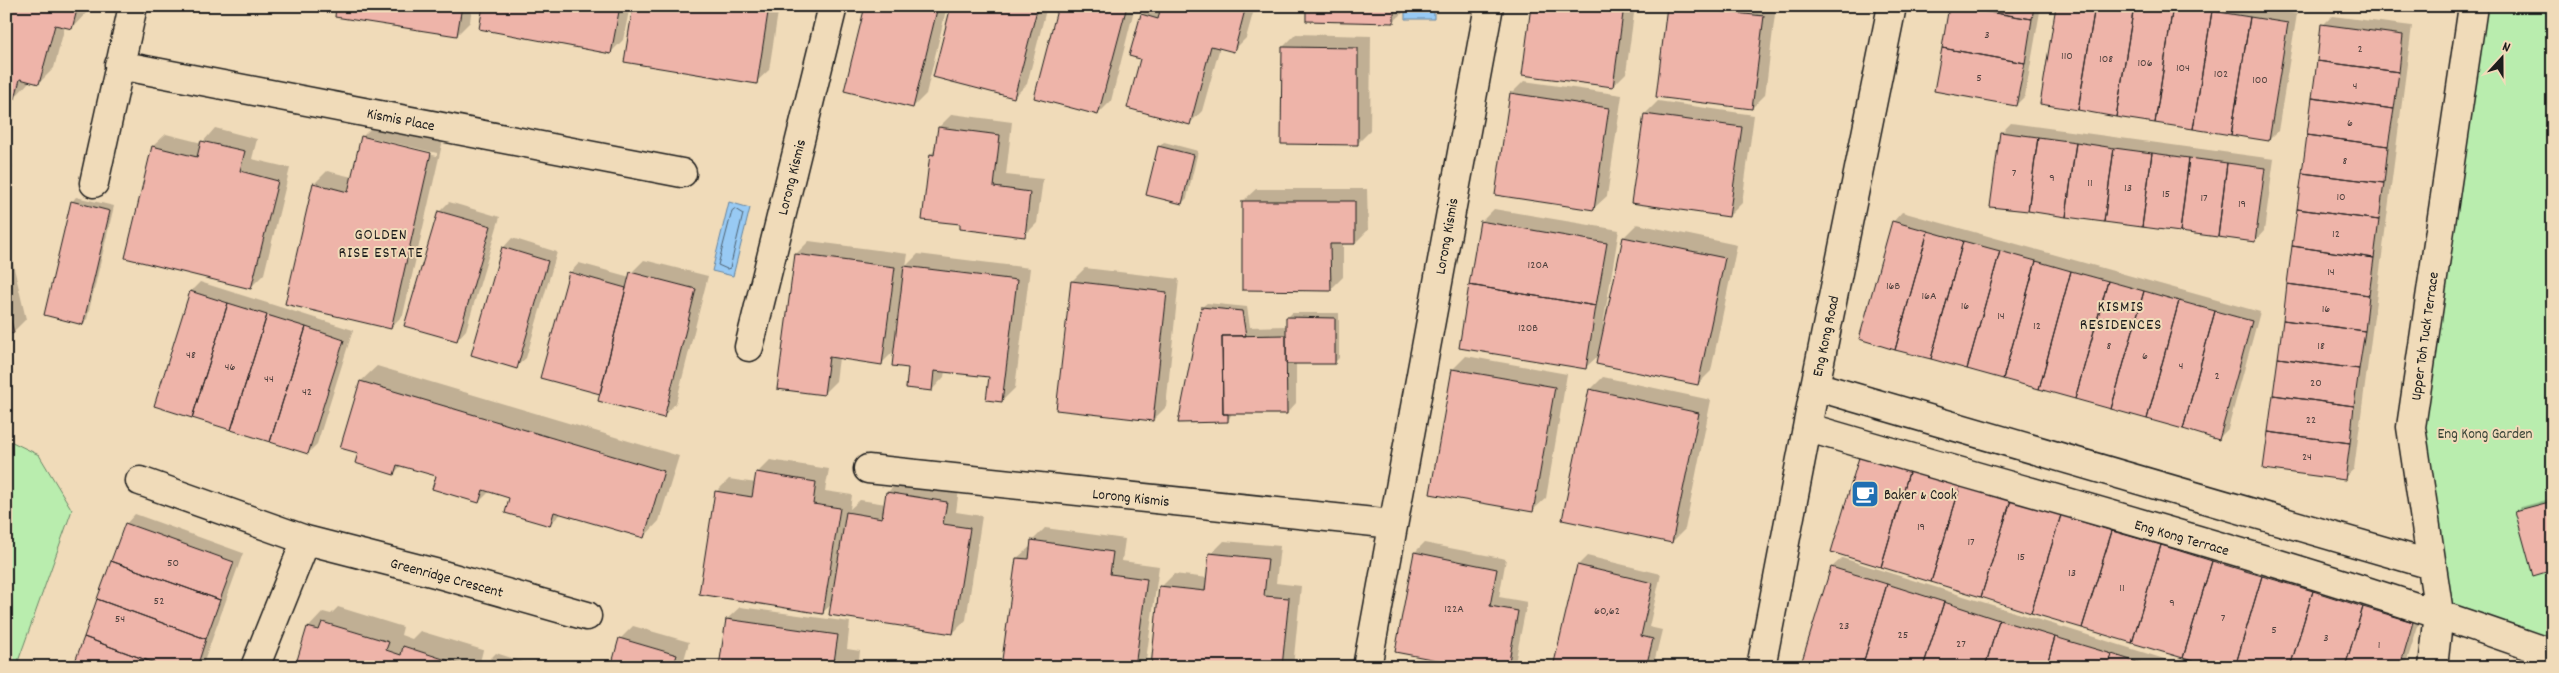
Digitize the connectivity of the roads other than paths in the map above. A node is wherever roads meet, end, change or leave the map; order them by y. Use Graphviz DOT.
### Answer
graph roads {
  1 [pos="133,6"];
  2 [pos="833,6"];
  3 [pos="1489,6"];
  4 [pos="1892,6"];
  5 [pos="2472,6"];
  6 [pos="120,65"];
  7 [pos="682,173"];
  8 [pos="94,183"];
  9 [pos="749,347"];
  10 [pos="1815,386"];
  11 [pos="1809,428"];
  12 [pos="868,469"];
  13 [pos="140,481"];
  14 [pos="1393,524"];
  15 [pos="306,540"];
  16 [pos="2432,565"];
  17 [pos="2439,613"];
  18 [pos="587,616"];
  19 [pos="2553,654"];
  20 [pos="255,667"];
  21 [pos="1367,667"];
  22 [pos="1761,667"];
  23 [pos="2433,667"];
  1 -- 6 [label="street"];
  2 -- 9 [label="street, Lorong Kismis"];
  3 -- 14 [label="street, Lorong Kismis"];
  4 -- 10 [label="street, Eng Kong Road"];
  5 -- 16 [label="street, Upper Toh Tuck Terrace"];
  6 -- 7 [label="street, Kismis Place"];
  6 -- 8 [label="street"];
  10 -- 11 [label="street, Eng Kong Road"];
  10 -- 16 [label="street"];
  11 -- 17 [label="street, Eng Kong Terrace"];
  11 -- 22 [label="street, Eng Kong Road"];
  12 -- 14 [label="street, Lorong Kismis"];
  13 -- 15 [label="street, Greenridge Crescent"];
  14 -- 21 [label="street, Lorong Kismis"];
  15 -- 18 [label="street, Greenridge Crescent"];
  15 -- 20 [label="street"];
  16 -- 17 [label="street, Upper Toh Tuck Terrace"];
  17 -- 19 [label="street, Eng Kong Terrace"];
  17 -- 23 [label="street, Upper Toh Tuck Terrace"];
}
